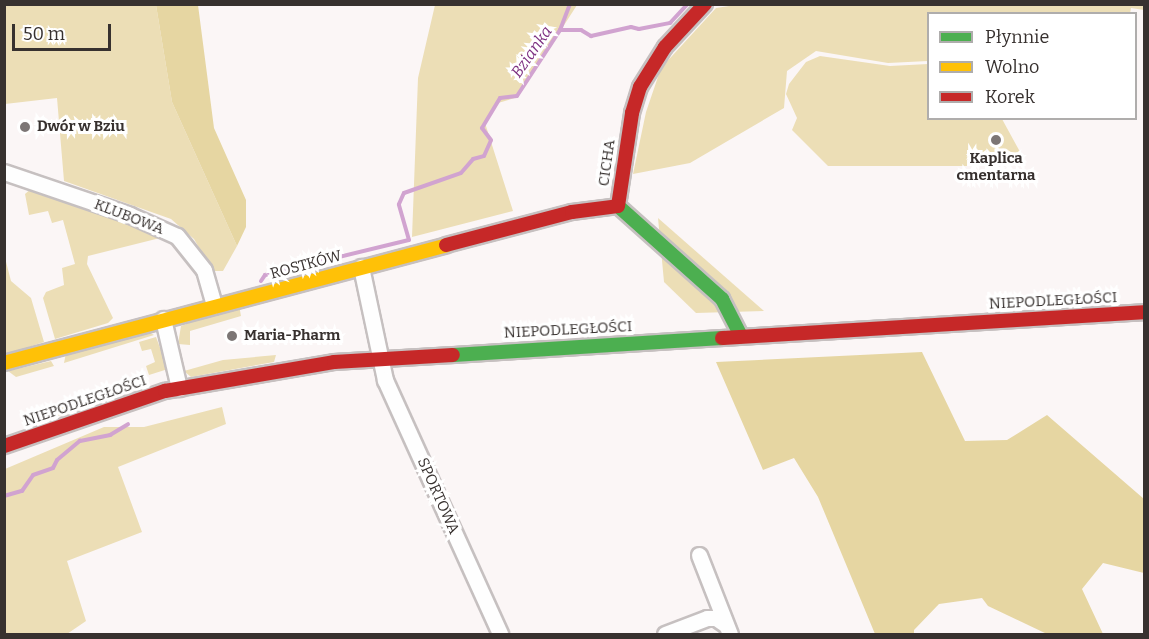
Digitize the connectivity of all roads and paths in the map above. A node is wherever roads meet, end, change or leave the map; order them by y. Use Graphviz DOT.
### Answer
graph roads {
  1 [pos="705,4"];
  2 [pos="4,172"];
  3 [pos="618,206"];
  4 [pos="361,267"];
  5 [pos="214,306"];
  6 [pos="1144,312"];
  7 [pos="163,319"];
  8 [pos="741,336"];
  9 [pos="378,358"];
  10 [pos="4,363"];
  11 [pos="179,388"];
  12 [pos="4,446"];
  13 [pos="699,555"];
  14 [pos="728,630"];
  15 [pos="499,634"];
  16 [pos="665,634"];
  1 -- 3 [label="street, CICHA"];
  2 -- 5 [label="street, KLUBOWA"];
  3 -- 4 [label="street, ROSTKÓW"];
  3 -- 8 [label="street, CICHA"];
  4 -- 5 [label="street, ROSTKÓW"];
  4 -- 9 [label="street, SPORTOWA"];
  5 -- 7 [label="street, ROSTKÓW"];
  6 -- 8 [label="street, NIEPODLEGŁOŚCI"];
  7 -- 10 [label="street, ROSTKÓW"];
  7 -- 11 [label="street"];
  8 -- 9 [label="street, NIEPODLEGŁOŚCI"];
  9 -- 11 [label="street, NIEPODLEGŁOŚCI"];
  9 -- 15 [label="street, SPORTOWA"];
  11 -- 12 [label="street, NIEPODLEGŁOŚCI"];
  13 -- 14 [label="street"];
  14 -- 16 [label="street"];
}
